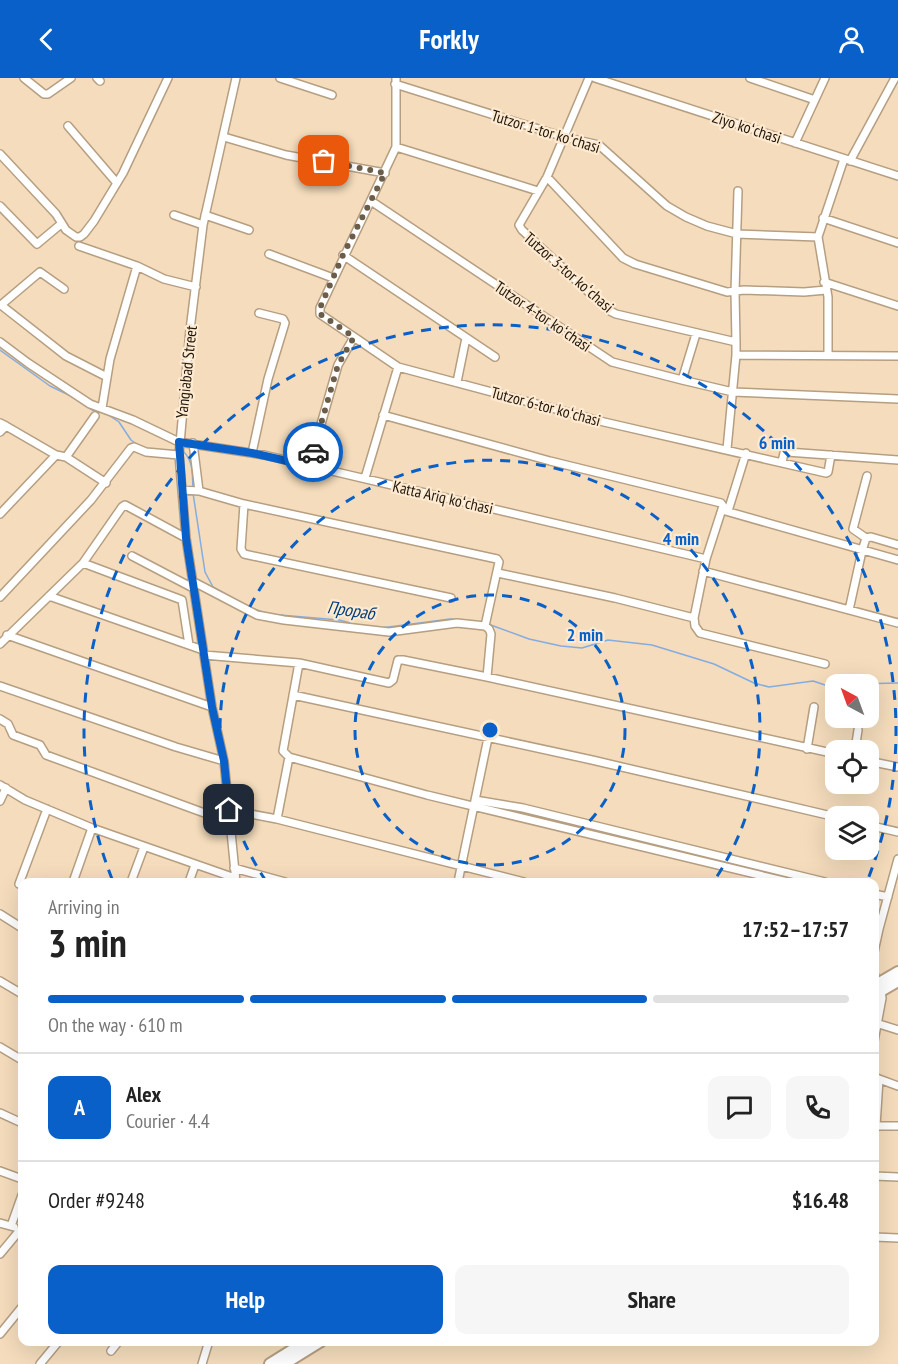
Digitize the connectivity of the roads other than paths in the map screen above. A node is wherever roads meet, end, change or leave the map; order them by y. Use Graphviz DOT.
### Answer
graph roads {
  1 [pos="24,78"];
  2 [pos="71,78"];
  3 [pos="168,78"];
  4 [pos="236,78"];
  5 [pos="280,78"];
  6 [pos="589,78"];
  7 [pos="596,78"];
  8 [pos="750,78"];
  9 [pos="825,78"];
  10 [pos="896,78"];
  11 [pos="395,81"];
  12 [pos="332,95"];
  13 [pos="815,100"];
  14 [pos="68,126"];
  15 [pos="224,137"];
  16 [pos="564,137"];
  17 [pos="795,143"];
  18 [pos="396,147"];
  19 [pos="0,154"];
  20 [pos="847,160"];
  21 [pos="385,173"];
  22 [pos="898,176"];
  23 [pos="547,177"];
  24 [pos="116,182"];
  25 [pos="538,191"];
  26 [pos="738,191"];
  27 [pos="371,201"];
  28 [pos="0,206"];
  29 [pos="205,214"];
  30 [pos="174,215"];
  31 [pos="823,218"];
  32 [pos="61,224"];
  33 [pos="203,225"];
  34 [pos="249,230"];
  35 [pos="737,234"];
  36 [pos="818,237"];
  37 [pos="898,243"];
  38 [pos="79,246"];
  39 [pos="269,254"];
  40 [pos="343,255"];
  41 [pos="137,266"];
  42 [pos="333,278"];
  43 [pos="825,286"];
  44 [pos="196,287"];
  45 [pos="64,289"];
  46 [pos="735,292"];
  47 [pos="898,306"];
  48 [pos="259,313"];
  49 [pos="696,334"];
  50 [pos="354,337"];
  51 [pos="466,338"];
  52 [pos="0,342"];
  53 [pos="736,342"];
  54 [pos="736,354"];
  55 [pos="828,355"];
  56 [pos="898,356"];
  57 [pos="495,357"];
  58 [pos="398,367"];
  59 [pos="106,377"];
  60 [pos="682,380"];
  61 [pos="457,382"];
  62 [pos="733,392"];
  63 [pos="898,399"];
  64 [pos="102,408"];
  65 [pos="383,415"];
  66 [pos="95,416"];
  67 [pos="3,424"];
  68 [pos="0,432"];
  69 [pos="179,442"];
  70 [pos="193,443"];
  71 [pos="728,449"];
  72 [pos="252,453"];
  73 [pos="746,453"];
  74 [pos="56,454"];
  75 [pos="179,455"];
  76 [pos="831,455"];
  77 [pos="66,457"];
  78 [pos="898,460"];
  79 [pos="782,462"];
  80 [pos="309,466"];
  81 [pos="867,476"];
  82 [pos="365,478"];
  83 [pos="106,483"];
  84 [pos="182,490"];
  85 [pos="199,491"];
  86 [pos="244,504"];
  87 [pos="725,510"];
  88 [pos="0,514"];
  89 [pos="186,538"];
  90 [pos="867,538"];
  91 [pos="898,545"];
  92 [pos="862,550"];
  93 [pos="132,555"];
  94 [pos="706,559"];
  95 [pos="898,560"];
  96 [pos="83,563"];
  97 [pos="703,571"];
  98 [pos="498,573"];
  99 [pos="193,585"];
  100 [pos="49,596"];
  101 [pos="0,597"];
  102 [pos="179,598"];
  103 [pos="195,598"];
  104 [pos="451,598"];
  105 [pos="849,610"];
  106 [pos="694,618"];
  107 [pos="898,623"];
  108 [pos="485,624"];
  109 [pos="7,635"];
  110 [pos="0,644"];
  111 [pos="189,645"];
  112 [pos="203,653"];
  113 [pos="299,663"];
  114 [pos="825,664"];
  115 [pos="487,677"];
  116 [pos="0,686"];
  117 [pos="293,696"];
  118 [pos="212,707"];
  119 [pos="814,707"];
  120 [pos="0,719"];
  121 [pos="858,730"];
  122 [pos="488,738"];
  123 [pos="856,740"];
  124 [pos="807,749"];
  125 [pos="825,752"];
  126 [pos="289,757"];
  127 [pos="224,761"];
  128 [pos="879,763"];
  129 [pos="898,767"];
  130 [pos="3,787"];
  131 [pos="0,801"];
  132 [pos="475,803"];
  133 [pos="47,810"];
  134 [pos="229,810"];
  135 [pos="825,815"];
  136 [pos="277,819"];
  137 [pos="230,820"];
  138 [pos="92,828"];
  139 [pos="879,828"];
  140 [pos="898,832"];
  141 [pos="144,847"];
  142 [pos="898,859"];
  143 [pos="195,865"];
  144 [pos="462,866"];
  145 [pos="234,868"];
  146 [pos="21,878"];
  147 [pos="74,878"];
  148 [pos="132,878"];
  149 [pos="190,878"];
  150 [pos="231,878"];
  151 [pos="236,878"];
  152 [pos="270,878"];
  153 [pos="459,878"];
  154 [pos="508,878"];
  155 [pos="772,878"];
  156 [pos="808,878"];
  157 [pos="898,890"];
  158 [pos="879,895"];
  159 [pos="888,896"];
  160 [pos="0,914"];
  161 [pos="18,925"];
  162 [pos="879,932"];
  163 [pos="898,972"];
  164 [pos="0,981"];
  165 [pos="898,981"];
  166 [pos="879,987"];
  167 [pos="879,988"];
  168 [pos="18,992"];
  169 [pos="879,993"];
  170 [pos="879,1024"];
  171 [pos="898,1030"];
  172 [pos="0,1047"];
  173 [pos="18,1058"];
  174 [pos="879,1079"];
  175 [pos="898,1086"];
  176 [pos="0,1113"];
  177 [pos="18,1121"];
  178 [pos="879,1125"];
  179 [pos="898,1126"];
  180 [pos="0,1171"];
  181 [pos="879,1176"];
  182 [pos="898,1177"];
  183 [pos="18,1178"];
  184 [pos="18,1206"];
  185 [pos="0,1223"];
  186 [pos="11,1226"];
  187 [pos="18,1229"];
  188 [pos="18,1233"];
  189 [pos="879,1237"];
  190 [pos="898,1239"];
  191 [pos="0,1254"];
  192 [pos="18,1312"];
  193 [pos="0,1334"];
  194 [pos="55,1346"];
  195 [pos="115,1346"];
  196 [pos="207,1346"];
  197 [pos="299,1346"];
  198 [pos="313,1346"];
  199 [pos="111,1352"];
  200 [pos="40,1364"];
  201 [pos="202,1364"];
  202 [pos="270,1364"];
  203 [pos="284,1364"];
  1 -- 2 [label="street"];
  3 -- 24 [label="street"];
  4 -- 15 [label="street, Yangiabad Street"];
  5 -- 12 [label="street"];
  6 -- 16 [label="street"];
  7 -- 17 [label="street, Ziyo koʻchasi"];
  8 -- 13 [label="street"];
  9 -- 13 [label="street"];
  10 -- 20 [label="street"];
  11 -- 16 [label="street, Tutzor 1-tor koʻchasi"];
  11 -- 18 [label="street"];
  13 -- 17 [label="street"];
  14 -- 24 [label="street"];
  15 -- 21 [label="street"];
  15 -- 29 [label="street, Yangiabad Street"];
  16 -- 23 [label="street"];
  16 -- 35 [label="street, Tutzor 1-tor koʻchasi"];
  17 -- 20 [label="street, Ziyo koʻchasi"];
  18 -- 21 [label="street"];
  18 -- 25 [label="street"];
  19 -- 32 [label="street"];
  20 -- 22 [label="street, Ziyo koʻchasi"];
  20 -- 31 [label="street"];
  21 -- 27 [label="street"];
  23 -- 25 [label="street"];
  23 -- 46 [label="street"];
  24 -- 32 [label="street"];
  25 -- 49 [label="street, Tutzor 3-tor koʻchasi"];
  26 -- 35 [label="street"];
  27 -- 40 [label="street"];
  27 -- 60 [label="street, Tutzor 4-tor koʻchasi"];
  28 -- 32 [label="street"];
  29 -- 33 [label="street, Yangiabad Street"];
  29 -- 34 [label="street"];
  30 -- 33 [label="street"];
  31 -- 36 [label="street"];
  31 -- 37 [label="street"];
  33 -- 44 [label="street, Yangiabad Street"];
  35 -- 36 [label="street, Tutzor 1-tor koʻchasi"];
  35 -- 46 [label="street"];
  36 -- 43 [label="street"];
  38 -- 41 [label="street"];
  39 -- 42 [label="street"];
  40 -- 42 [label="street"];
  40 -- 51 [label="street"];
  41 -- 44 [label="street"];
  41 -- 59 [label="street"];
  42 -- 50 [label="street, Tutzor 6-tor koʻchasi"];
  43 -- 46 [label="street"];
  43 -- 47 [label="street"];
  43 -- 55 [label="street"];
  44 -- 69 [label="street, Yangiabad Street"];
  45 -- 59 [label="street"];
  46 -- 53 [label="street"];
  48 -- 72 [label="street"];
  49 -- 53 [label="street, Tutzor 3-tor koʻchasi"];
  49 -- 60 [label="street"];
  50 -- 58 [label="street, Tutzor 6-tor koʻchasi"];
  50 -- 80 [label="street"];
  51 -- 57 [label="street"];
  51 -- 61 [label="street"];
  52 -- 64 [label="street"];
  53 -- 54 [label="street"];
  54 -- 55 [label="street"];
  54 -- 62 [label="street"];
  55 -- 56 [label="street"];
  58 -- 61 [label="street, Tutzor 6-tor koʻchasi"];
  58 -- 65 [label="street"];
  59 -- 64 [label="street"];
  60 -- 62 [label="street, Tutzor 4-tor koʻchasi"];
  61 -- 71 [label="street, Tutzor 6-tor koʻchasi"];
  62 -- 63 [label="street, Tutzor 4-tor koʻchasi"];
  62 -- 71 [label="street"];
  64 -- 69 [label="street"];
  65 -- 82 [label="street"];
  65 -- 87 [label="street"];
  66 -- 77 [label="street"];
  67 -- 68 [label="street"];
  67 -- 74 [label="street"];
  69 -- 70 [label="street, Katta Ariq koʻchasi"];
  69 -- 75 [label="street, Yangiabad Street"];
  70 -- 72 [label="street, Katta Ariq koʻchasi"];
  70 -- 85 [label="street"];
  71 -- 73 [label="street, Tutzor 6-tor koʻchasi"];
  72 -- 80 [label="street, Katta Ariq koʻchasi"];
  73 -- 79 [label="street, Tutzor 6-tor koʻchasi"];
  73 -- 87 [label="street"];
  74 -- 77 [label="street"];
  74 -- 88 [label="street"];
  75 -- 83 [label="street"];
  75 -- 84 [label="street, Yangiabad Street"];
  76 -- 78 [label="street"];
  76 -- 79 [label="street"];
  76 -- 79 [label="street, Tutzor 6-tor koʻchasi"];
  77 -- 83 [label="street"];
  80 -- 82 [label="street, Katta Ariq koʻchasi"];
  81 -- 90 [label="street"];
  82 -- 94 [label="street, Katta Ariq koʻchasi"];
  83 -- 101 [label="street"];
  84 -- 85 [label="street"];
  84 -- 89 [label="street, Yangiabad Street"];
  85 -- 86 [label="street"];
  86 -- 98 [label="street"];
  86 -- 104 [label="street"];
  87 -- 92 [label="street"];
  87 -- 94 [label="street"];
  89 -- 96 [label="street"];
  89 -- 99 [label="street, Yangiabad Street"];
  90 -- 91 [label="street"];
  90 -- 92 [label="street"];
  92 -- 95 [label="street"];
  92 -- 105 [label="street"];
  93 -- 99 [label="street"];
  94 -- 97 [label="street"];
  96 -- 100 [label="street"];
  96 -- 102 [label="street"];
  97 -- 105 [label="street"];
  97 -- 106 [label="street"];
  98 -- 106 [label="street"];
  98 -- 108 [label="street"];
  99 -- 103 [label="street, Yangiabad Street"];
  99 -- 108 [label="street"];
  100 -- 109 [label="street"];
  100 -- 111 [label="street"];
  102 -- 103 [label="street"];
  102 -- 111 [label="street"];
  103 -- 112 [label="street, Yangiabad Street"];
  105 -- 107 [label="street"];
  106 -- 114 [label="street"];
  108 -- 115 [label="street"];
  109 -- 110 [label="street"];
  109 -- 118 [label="street"];
  111 -- 112 [label="street"];
  112 -- 113 [label="street"];
  112 -- 118 [label="street, Yangiabad Street"];
  113 -- 115 [label="street"];
  113 -- 117 [label="street"];
  115 -- 124 [label="street"];
  116 -- 127 [label="street"];
  117 -- 122 [label="street"];
  117 -- 126 [label="street"];
  118 -- 127 [label="street, Yangiabad Street"];
  119 -- 124 [label="street"];
  120 -- 137 [label="street"];
  121 -- 123 [label="street"];
  122 -- 132 [label="street"];
  122 -- 135 [label="street"];
  124 -- 125 [label="street"];
  126 -- 132 [label="street"];
  126 -- 136 [label="street"];
  127 -- 134 [label="street, Yangiabad Street"];
  128 -- 129 [label="street"];
  130 -- 131 [label="street"];
  130 -- 133 [label="street"];
  132 -- 144 [label="street"];
  132 -- 155 [label="street"];
  132 -- 156 [label="street"];
  133 -- 138 [label="street"];
  133 -- 146 [label="street"];
  134 -- 136 [label="street"];
  134 -- 137 [label="street, Yangiabad Street"];
  136 -- 144 [label="street"];
  137 -- 145 [label="street, Yangiabad Street"];
  138 -- 141 [label="street"];
  138 -- 147 [label="street"];
  139 -- 140 [label="street"];
  141 -- 143 [label="street"];
  141 -- 148 [label="street"];
  142 -- 159 [label="street"];
  143 -- 149 [label="street"];
  143 -- 150 [label="street"];
  144 -- 153 [label="street"];
  144 -- 154 [label="street"];
  145 -- 151 [label="street, Yangiabad Street"];
  145 -- 152 [label="street"];
  157 -- 159 [label="street"];
  158 -- 159 [label="street"];
  159 -- 162 [label="street"];
  160 -- 161 [label="street"];
  163 -- 166 [label="highway"];
  164 -- 168 [label="street"];
  165 -- 167 [label="highway"];
  169 -- 170 [label="street"];
  170 -- 171 [label="street"];
  172 -- 173 [label="street"];
  174 -- 175 [label="street"];
  176 -- 177 [label="street"];
  178 -- 179 [label="street"];
  180 -- 183 [label="street"];
  181 -- 182 [label="street"];
  184 -- 186 [label="street"];
  185 -- 186 [label="street"];
  186 -- 187 [label="street"];
  188 -- 191 [label="street"];
  189 -- 190 [label="street"];
  192 -- 193 [label="street"];
  194 -- 200 [label="street"];
  195 -- 199 [label="street"];
  196 -- 201 [label="street"];
  197 -- 202 [label="highway"];
  198 -- 203 [label="highway"];
}
